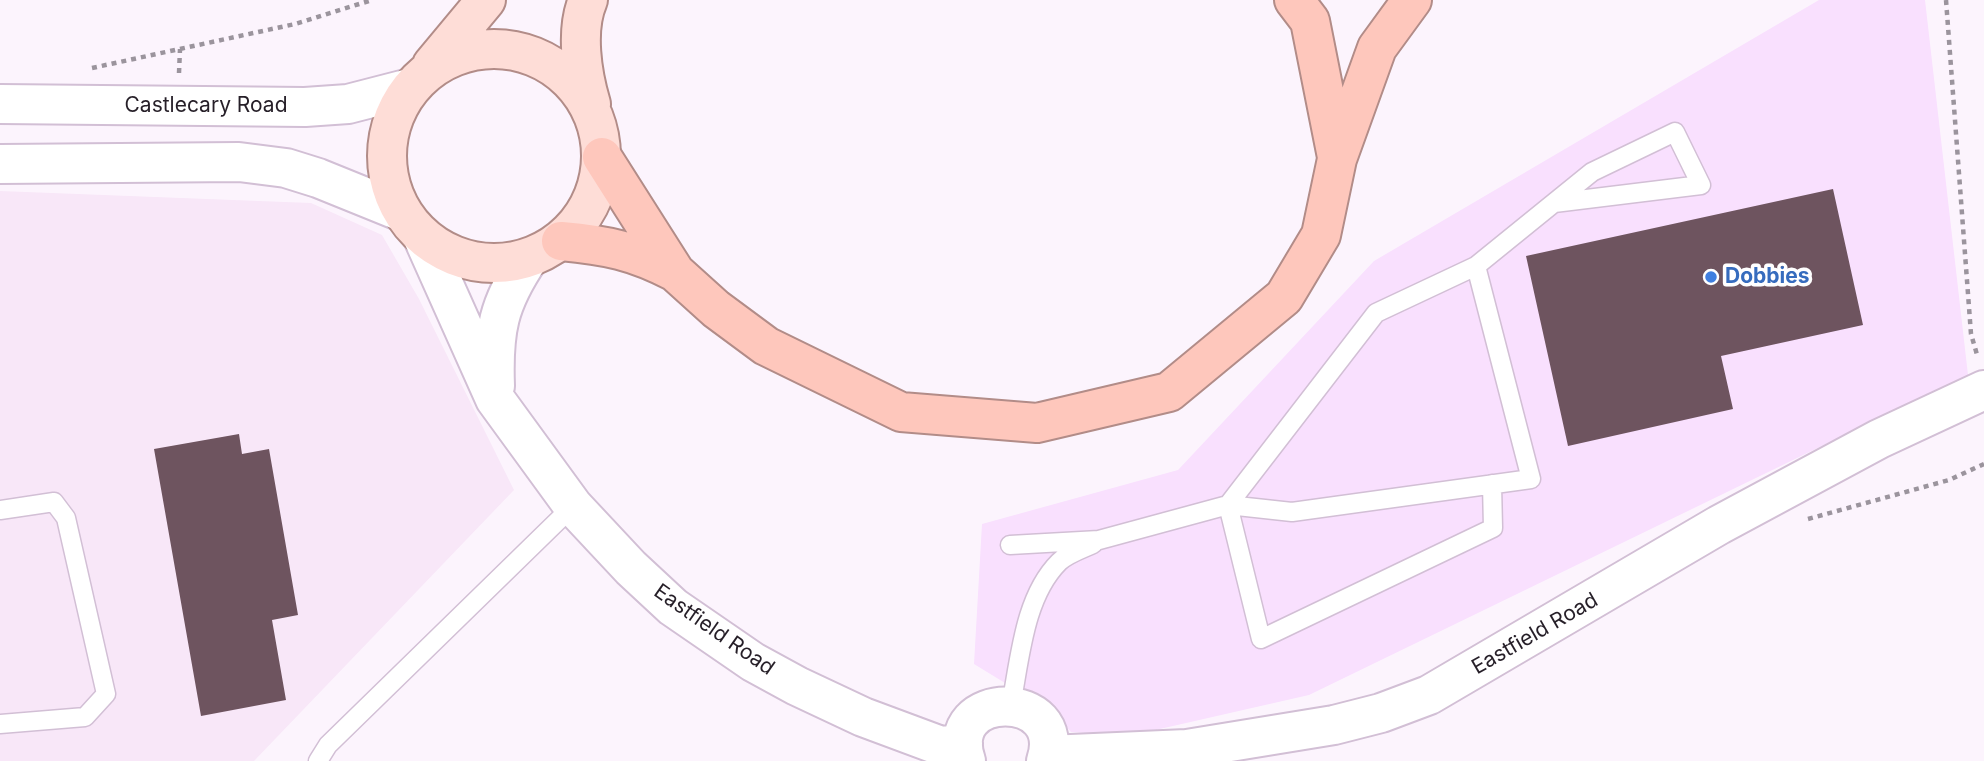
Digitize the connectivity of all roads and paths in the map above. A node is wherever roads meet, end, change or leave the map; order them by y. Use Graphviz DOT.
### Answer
graph roads {
  1 [pos="372,0"];
  2 [pos="486,0"];
  3 [pos="588,0"];
  4 [pos="1294,0"];
  5 [pos="1412,0"];
  6 [pos="1946,0"];
  7 [pos="180,50"];
  8 [pos="86,68"];
  9 [pos="419,78"];
  10 [pos="0,104"];
  11 [pos="178,106"];
  12 [pos="593,113"];
  13 [pos="602,157"];
  14 [pos="1337,159"];
  15 [pos="0,164"];
  16 [pos="1554,203"];
  17 [pos="413,225"];
  18 [pos="545,249"];
  19 [pos="1476,266"];
  20 [pos="675,272"];
  21 [pos="1982,378"];
  22 [pos="495,399"];
  23 [pos="1984,464"];
  24 [pos="1492,484"];
  25 [pos="1228,505"];
  26 [pos="573,506"];
  27 [pos="0,510"];
  28 [pos="1805,520"];
  29 [pos="1099,540"];
  30 [pos="1010,545"];
  31 [pos="1011,705"];
  32 [pos="0,724"];
  33 [pos="964,752"];
  34 [pos="1046,758"];
  35 [pos="318,761"];
  1 -- 7 [label="path"];
  2 -- 9 [label="main road"];
  3 -- 12 [label="main road"];
  4 -- 14 [label="highway"];
  5 -- 14 [label="highway"];
  6 -- 21 [label="path"];
  7 -- 8 [label="path"];
  7 -- 11 [label="path"];
  9 -- 11 [label="street, Castlecary Road"];
  9 -- 12 [label="main road"];
  9 -- 17 [label="main road"];
  10 -- 11 [label="street, Castlecary Road"];
  12 -- 13 [label="main road"];
  13 -- 18 [label="main road"];
  13 -- 20 [label="highway"];
  14 -- 20 [label="highway"];
  15 -- 17 [label="street"];
  16 -- 16 [label="lane"];
  16 -- 19 [label="lane"];
  17 -- 18 [label="main road"];
  17 -- 22 [label="street, Eastfield Road"];
  18 -- 20 [label="highway"];
  18 -- 22 [label="street"];
  19 -- 24 [label="lane"];
  19 -- 25 [label="lane"];
  21 -- 34 [label="street, Eastfield Road"];
  22 -- 26 [label="street, Eastfield Road"];
  23 -- 28 [label="path"];
  24 -- 25 [label="lane"];
  24 -- 25 [label="lane"];
  25 -- 29 [label="lane"];
  26 -- 33 [label="street, Eastfield Road"];
  26 -- 35 [label="lane"];
  27 -- 32 [label="lane"];
  29 -- 30 [label="lane"];
  29 -- 31 [label="lane"];
  31 -- 33 [label="street"];
  31 -- 34 [label="street"];
}
